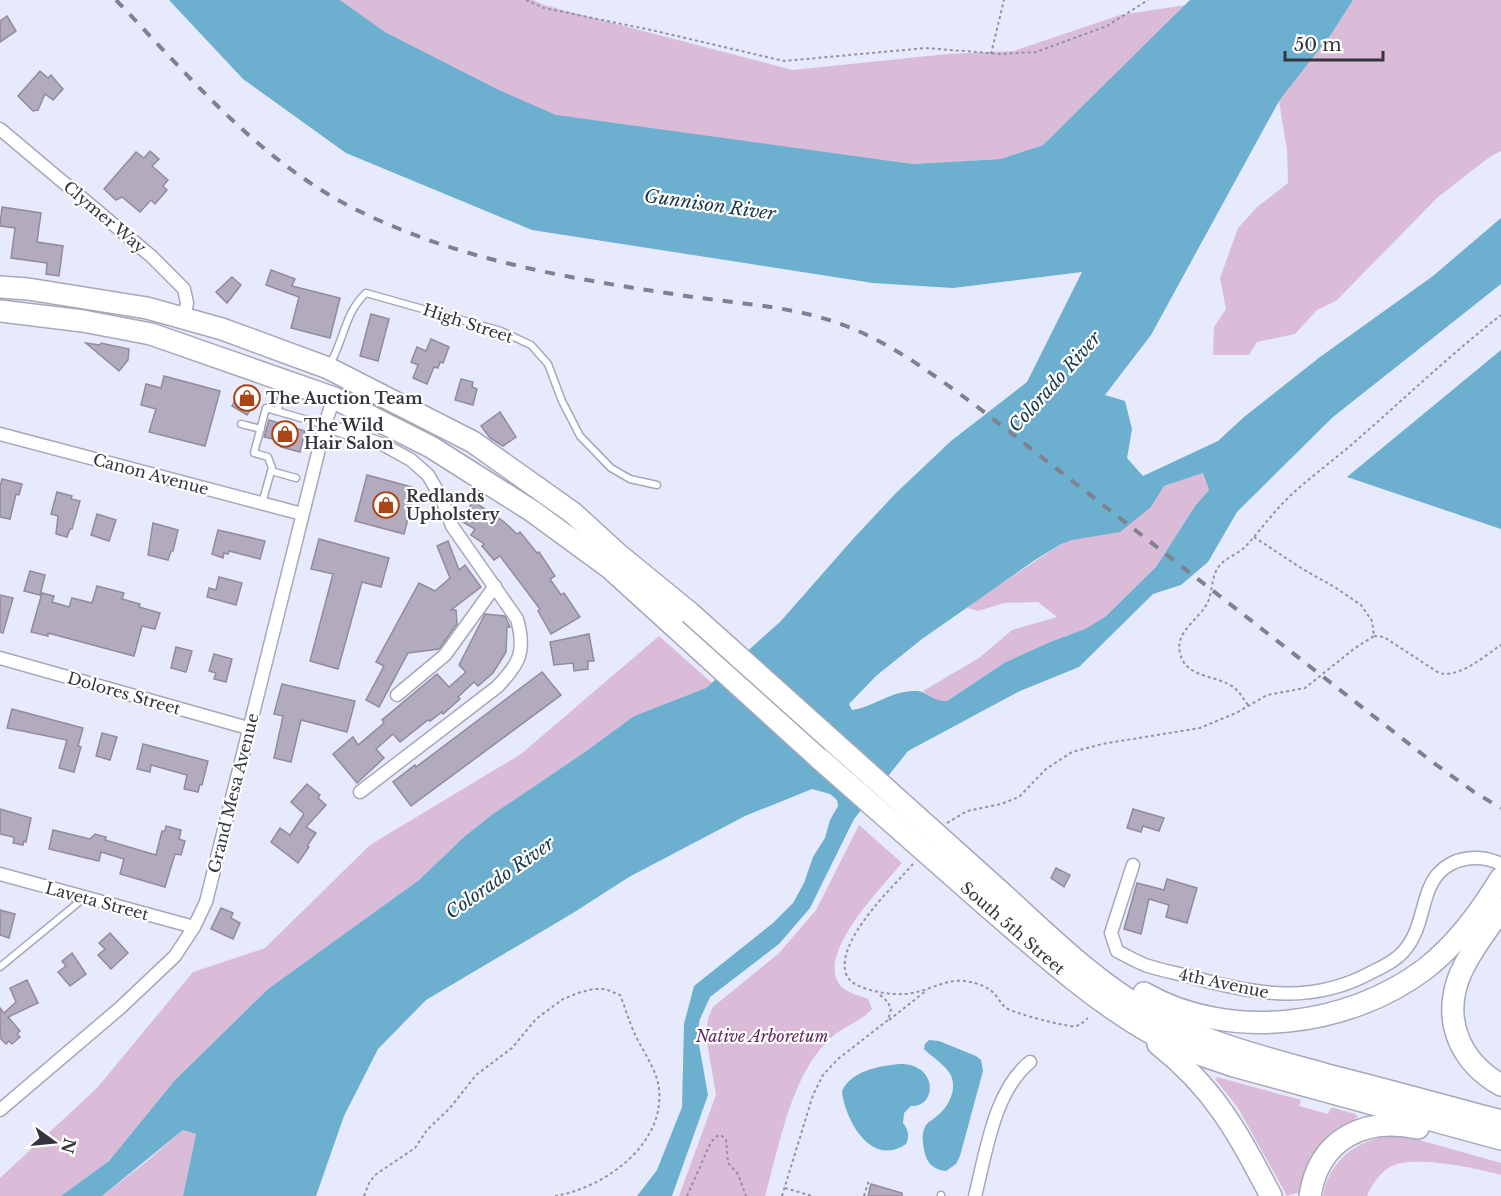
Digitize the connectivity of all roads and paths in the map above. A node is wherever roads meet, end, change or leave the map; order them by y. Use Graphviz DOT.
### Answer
graph roads {
  1 [pos="526,0"];
  2 [pos="1004,0"];
  3 [pos="1148,0"];
  4 [pos="991,54"];
  5 [pos="0,129"];
  6 [pos="0,287"];
  7 [pos="0,297"];
  8 [pos="147,308"];
  9 [pos="0,311"];
  10 [pos="1501,315"];
  11 [pos="184,319"];
  12 [pos="151,334"];
  13 [pos="328,368"];
  14 [pos="287,381"];
  15 [pos="333,398"];
  16 [pos="277,411"];
  17 [pos="241,424"];
  18 [pos="325,425"];
  19 [pos="261,429"];
  20 [pos="0,434"];
  21 [pos="271,471"];
  22 [pos="296,478"];
  23 [pos="657,485"];
  24 [pos="262,503"];
  25 [pos="573,513"];
  26 [pos="302,514"];
  27 [pos="1254,537"];
  28 [pos="614,562"];
  29 [pos="495,585"];
  30 [pos="1374,636"];
  31 [pos="1501,645"];
  32 [pos="0,658"];
  33 [pos="397,695"];
  34 [pos="1248,705"];
  35 [pos="248,728"];
  36 [pos="360,792"];
  37 [pos="941,830"];
  38 [pos="918,857"];
  39 [pos="1501,864"];
  40 [pos="1132,865"];
  41 [pos="0,874"];
  42 [pos="1501,878"];
  43 [pos="84,897"];
  44 [pos="995,900"];
  45 [pos="1494,910"];
  46 [pos="194,927"];
  47 [pos="1073,958"];
  48 [pos="0,967"];
  49 [pos="929,988"];
  50 [pos="877,992"];
  51 [pos="1104,1003"];
  52 [pos="1088,1018"];
  53 [pos="888,1020"];
  54 [pos="1030,1062"];
  55 [pos="1501,1085"];
  56 [pos="0,1110"];
  57 [pos="1501,1121"];
  58 [pos="1501,1139"];
  59 [pos="1501,1149"];
  60 [pos="869,1180"];
  61 [pos="784,1188"];
  62 [pos="364,1196"];
  63 [pos="555,1196"];
  64 [pos="687,1196"];
  65 [pos="746,1196"];
  66 [pos="782,1196"];
  67 [pos="812,1196"];
  68 [pos="864,1196"];
  69 [pos="975,1196"];
  70 [pos="1271,1196"];
  71 [pos="1310,1196"];
  1 -- 4 [label="path"];
  2 -- 4 [label="path"];
  3 -- 4 [label="path"];
  5 -- 11 [label="street, Clymer Way"];
  6 -- 8 [label="highway"];
  7 -- 8 [label="highway"];
  8 -- 11 [label="highway"];
  9 -- 12 [label="highway"];
  10 -- 27 [label="path"];
  11 -- 13 [label="highway"];
  12 -- 13 [label="highway"];
  12 -- 14 [label="highway"];
  13 -- 23 [label="lane, High Street"];
  13 -- 25 [label="highway"];
  14 -- 15 [label="highway"];
  14 -- 16 [label="lane"];
  15 -- 18 [label="street, Grand Mesa Avenue"];
  15 -- 25 [label="highway"];
  15 -- 28 [label="highway"];
  16 -- 18 [label="lane"];
  16 -- 19 [label="lane"];
  17 -- 19 [label="lane"];
  18 -- 26 [label="street, Grand Mesa Avenue"];
  18 -- 29 [label="street"];
  19 -- 21 [label="lane"];
  20 -- 24 [label="street, Canon Avenue"];
  21 -- 22 [label="lane"];
  21 -- 24 [label="lane"];
  24 -- 26 [label="street, Canon Avenue"];
  25 -- 28 [label="highway"];
  26 -- 35 [label="street, Grand Mesa Avenue"];
  27 -- 30 [label="path"];
  27 -- 34 [label="path"];
  28 -- 44 [label="highway, South 5th Street, bridge"];
  29 -- 33 [label="street"];
  29 -- 36 [label="street"];
  30 -- 31 [label="path"];
  30 -- 34 [label="path"];
  32 -- 35 [label="street, Dolores Street"];
  34 -- 37 [label="path"];
  35 -- 46 [label="street, Grand Mesa Avenue"];
  38 -- 50 [label="path"];
  39 -- 40 [label="street, 4th Avenue"];
  41 -- 43 [label="street, Laveta Street"];
  42 -- 45 [label="highway"];
  43 -- 46 [label="street, Laveta Street"];
  43 -- 48 [label="lane"];
  44 -- 47 [label="highway, South 5th Street"];
  44 -- 51 [label="highway, South 5th Street"];
  45 -- 47 [label="highway"];
  45 -- 55 [label="highway"];
  46 -- 56 [label="street, Grand Mesa Avenue"];
  47 -- 57 [label="highway, South 5th Street"];
  49 -- 50 [label="path"];
  49 -- 52 [label="path"];
  49 -- 53 [label="path"];
  50 -- 53 [label="path"];
  51 -- 58 [label="highway, South 5th Street"];
  51 -- 70 [label="highway"];
  53 -- 61 [label="path"];
  54 -- 69 [label="street"];
  59 -- 71 [label="highway"];
  60 -- 68 [label="path"];
  61 -- 66 [label="path"];
  61 -- 67 [label="path"];
  62 -- 63 [label="path"];
  64 -- 65 [label="path"];
}
